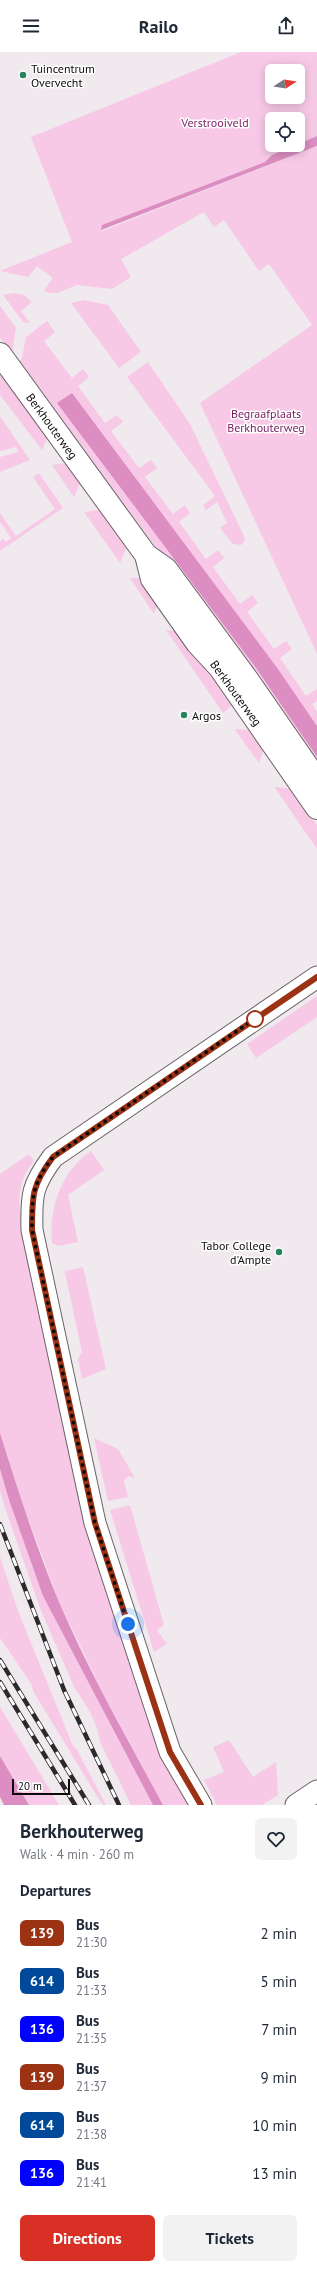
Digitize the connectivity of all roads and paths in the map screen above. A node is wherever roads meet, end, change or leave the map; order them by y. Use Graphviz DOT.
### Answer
graph roads {
  1 [pos="0,354"];
  2 [pos="146,555"];
  3 [pos="317,780"];
  4 [pos="317,808"];
  5 [pos="317,976"];
  6 [pos="317,1792"];
  7 [pos="200,1805"];
  8 [pos="296,1805"];
  1 -- 2 [label="main road, Berkhouterweg"];
  2 -- 3 [label="main road, Berkhouterweg"];
  2 -- 4 [label="main road, Berkhouterweg"];
  5 -- 7 [label="street"];
  6 -- 8 [label="street"];
}
